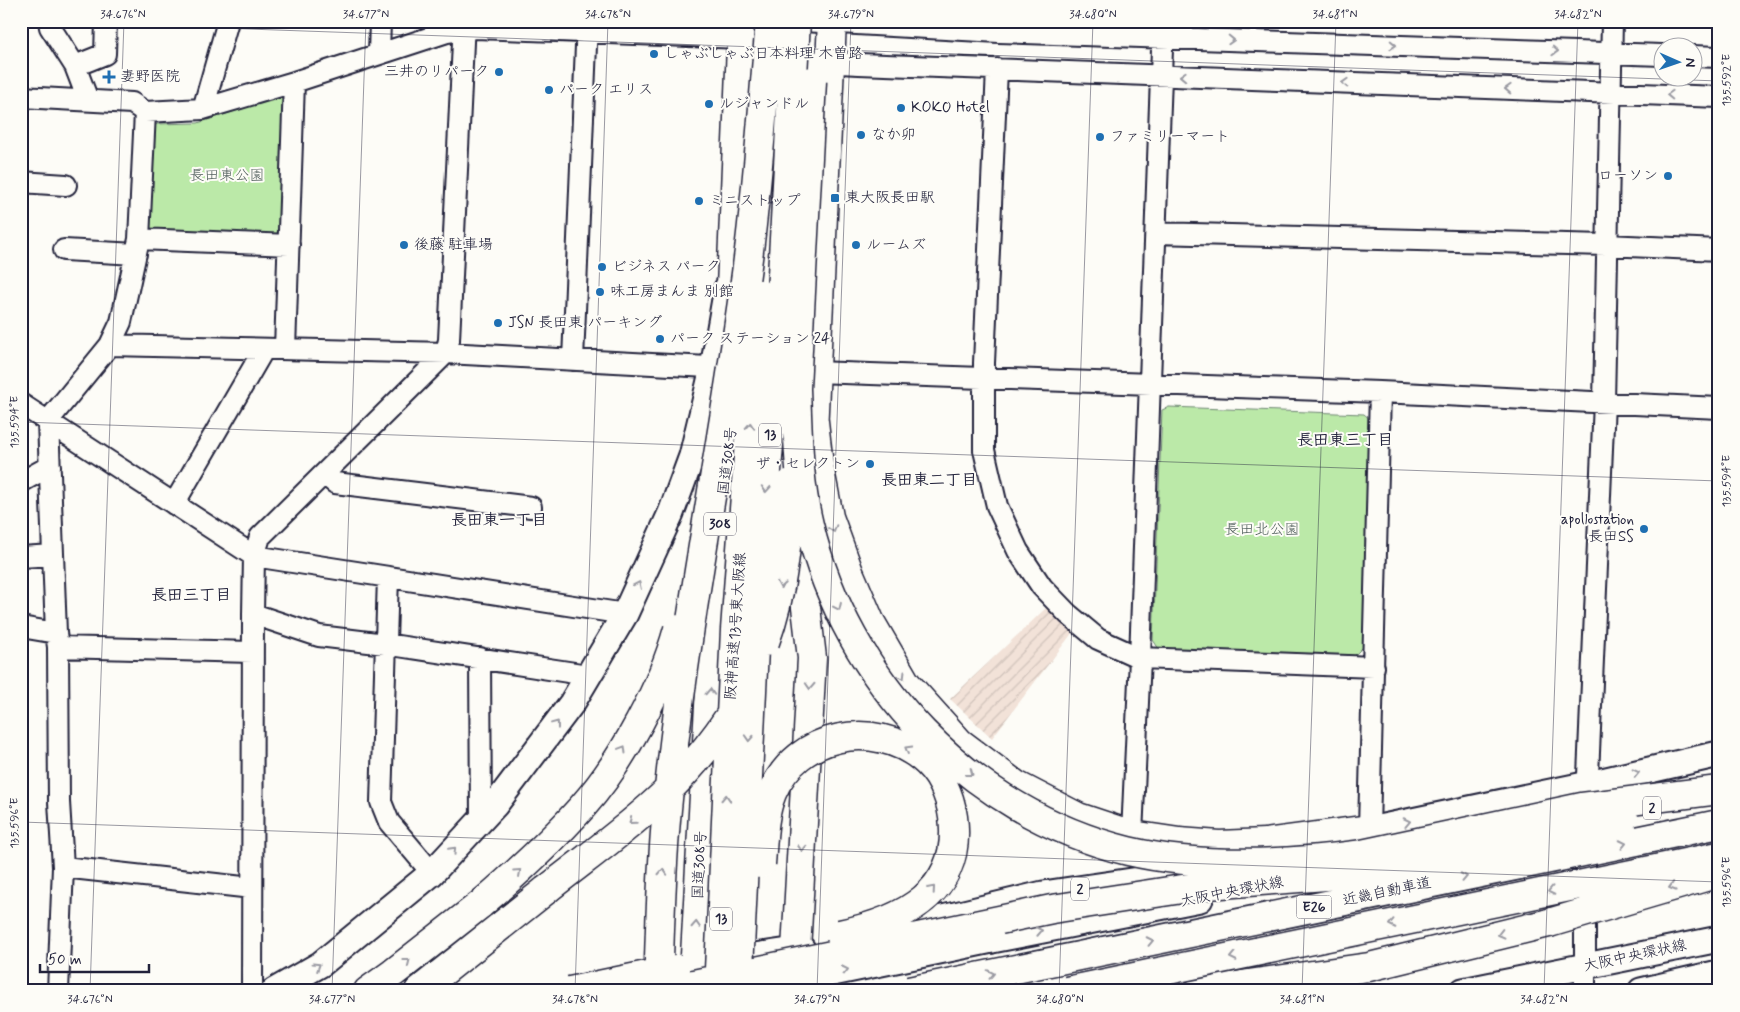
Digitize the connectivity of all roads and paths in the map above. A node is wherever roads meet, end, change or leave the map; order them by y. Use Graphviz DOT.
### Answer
graph roads {
  1 [pos="49,21"];
  2 [pos="106,21"];
  3 [pos="228,21"];
  4 [pos="380,21"];
  5 [pos="770,21"];
  6 [pos="777,21"];
  7 [pos="796,21"];
  8 [pos="804,21"];
  9 [pos="1612,21"];
  10 [pos="826,22"];
  11 [pos="463,25"];
  12 [pos="587,27"];
  13 [pos="999,27"];
  14 [pos="1163,29"];
  15 [pos="750,32"];
  16 [pos="1611,53"];
  17 [pos="379,54"];
  18 [pos="1652,55"];
  19 [pos="1702,56"];
  20 [pos="1719,57"];
  21 [pos="802,61"];
  22 [pos="830,63"];
  23 [pos="75,66"];
  24 [pos="998,69"];
  25 [pos="1160,75"];
  26 [pos="294,82"];
  27 [pos="1610,93"];
  28 [pos="21,97"];
  29 [pos="1719,97"];
  30 [pos="88,100"];
  31 [pos="203,109"];
  32 [pos="145,112"];
  33 [pos="21,182"];
  34 [pos="66,185"];
  35 [pos="1156,234"];
  36 [pos="288,245"];
  37 [pos="1606,245"];
  38 [pos="137,246"];
  39 [pos="64,250"];
  40 [pos="1719,250"];
  41 [pos="110,345"];
  42 [pos="264,349"];
  43 [pos="285,350"];
  44 [pos="446,353"];
  45 [pos="573,360"];
  46 [pos="720,368"];
  47 [pos="984,378"];
  48 [pos="806,380"];
  49 [pos="1151,385"];
  50 [pos="1380,392"];
  51 [pos="1604,402"];
  52 [pos="21,404"];
  53 [pos="1719,408"];
  54 [pos="813,412"];
  55 [pos="48,421"];
  56 [pos="722,437"];
  57 [pos="50,466"];
  58 [pos="324,474"];
  59 [pos="21,482"];
  60 [pos="174,504"];
  61 [pos="531,507"];
  62 [pos="719,528"];
  63 [pos="53,555"];
  64 [pos="254,556"];
  65 [pos="21,557"];
  66 [pos="388,577"];
  67 [pos="253,614"];
  68 [pos="625,614"];
  69 [pos="21,627"];
  70 [pos="57,640"];
  71 [pos="385,644"];
  72 [pos="252,652"];
  73 [pos="480,658"];
  74 [pos="812,658"];
  75 [pos="1140,658"];
  76 [pos="1374,667"];
  77 [pos="588,675"];
  78 [pos="1719,754"];
  79 [pos="1589,784"];
  80 [pos="1719,790"];
  81 [pos="1719,796"];
  82 [pos="481,820"];
  83 [pos="1585,821"];
  84 [pos="1719,824"];
  85 [pos="1369,829"];
  86 [pos="1132,835"];
  87 [pos="1719,856"];
  88 [pos="63,867"];
  89 [pos="432,873"];
  90 [pos="1719,873"];
  91 [pos="252,888"];
  92 [pos="546,890"];
  93 [pos="1719,939"];
  94 [pos="796,950"];
  95 [pos="1585,966"];
  96 [pos="1369,968"];
  97 [pos="1719,973"];
  98 [pos="693,978"];
  99 [pos="58,991"];
  100 [pos="252,991"];
  101 [pos="274,991"];
  102 [pos="368,991"];
  103 [pos="419,991"];
  104 [pos="440,991"];
  105 [pos="570,991"];
  106 [pos="659,991"];
  107 [pos="718,991"];
  108 [pos="738,991"];
  109 [pos="746,991"];
  110 [pos="756,991"];
  111 [pos="794,991"];
  112 [pos="909,991"];
  113 [pos="1067,991"];
  114 [pos="1198,991"];
  115 [pos="1282,991"];
  116 [pos="1463,991"];
  117 [pos="1585,991"];
  118 [pos="1641,991"];
  1 -- 23 [label="street"];
  2 -- 23 [label="street"];
  3 -- 31 [label="street"];
  4 -- 17 [label="street"];
  5 -- 56 [label="highway, bridge"];
  107 -- 6 [label="highway, 阪神高速13号東大阪線 / 13, one-way, bridge"];
  7 -- 108 [label="highway, 阪神高速13号東大阪線 / 13, one-way, bridge"];
  8 -- 10 [label="street"];
  8 -- 21 [label="highway"];
  9 -- 16 [label="street"];
  10 -- 13 [label="street"];
  10 -- 22 [label="highway"];
  10 -- 48 [label="highway, bridge"];
  11 -- 12 [label="street"];
  11 -- 17 [label="street"];
  11 -- 44 [label="street"];
  12 -- 15 [label="street"];
  12 -- 45 [label="street"];
  13 -- 14 [label="street"];
  14 -- 16 [label="street, one-way"];
  14 -- 25 [label="street"];
  15 -- 21 [label="street"];
  15 -- 46 [label="highway, 308"];
  15 -- 62 [label="highway, 国道308号 / 308"];
  16 -- 18 [label="street"];
  16 -- 27 [label="street"];
  17 -- 26 [label="street"];
  19 -- 20 [label="street"];
  21 -- 22 [label="street"];
  21 -- 74 [label="highway"];
  22 -- 24 [label="street"];
  22 -- 48 [label="highway"];
  23 -- 30 [label="street"];
  24 -- 25 [label="street"];
  24 -- 47 [label="street"];
  27 -- 25 [label="street, one-way"];
  25 -- 35 [label="street"];
  26 -- 31 [label="street"];
  26 -- 36 [label="street"];
  29 -- 27 [label="street, one-way"];
  27 -- 37 [label="street"];
  28 -- 30 [label="street"];
  30 -- 32 [label="street"];
  31 -- 32 [label="street"];
  32 -- 38 [label="street"];
  33 -- 34 [label="street"];
  35 -- 37 [label="street"];
  35 -- 49 [label="street"];
  36 -- 38 [label="street"];
  36 -- 43 [label="street"];
  37 -- 40 [label="street"];
  37 -- 51 [label="street"];
  38 -- 39 [label="street"];
  38 -- 41 [label="street"];
  41 -- 42 [label="street"];
  41 -- 55 [label="street"];
  42 -- 43 [label="street"];
  42 -- 60 [label="street"];
  43 -- 44 [label="street"];
  44 -- 45 [label="street"];
  44 -- 58 [label="street"];
  45 -- 46 [label="street"];
  46 -- 62 [label="highway, 308"];
  68 -- 46 [label="main road, one-way"];
  47 -- 48 [label="street"];
  47 -- 49 [label="street"];
  47 -- 75 [label="street"];
  48 -- 54 [label="highway"];
  48 -- 80 [label="highway, one-way, bridge"];
  48 -- 92 [label="highway, one-way, bridge"];
  49 -- 50 [label="street"];
  49 -- 75 [label="street"];
  50 -- 51 [label="street"];
  50 -- 76 [label="street"];
  51 -- 53 [label="street"];
  51 -- 79 [label="street"];
  52 -- 55 [label="street"];
  54 -- 74 [label="highway"];
  54 -- 86 [label="highway, one-way"];
  55 -- 57 [label="street"];
  55 -- 60 [label="street"];
  102 -- 56 [label="highway, one-way, bridge"];
  106 -- 56 [label="highway, one-way, bridge"];
  57 -- 59 [label="street"];
  57 -- 63 [label="street"];
  58 -- 61 [label="street"];
  58 -- 64 [label="street"];
  60 -- 64 [label="street"];
  98 -- 62 [label="highway, 国道308号 / 308, one-way"];
  63 -- 65 [label="street"];
  63 -- 70 [label="street"];
  64 -- 66 [label="street"];
  64 -- 67 [label="street"];
  66 -- 68 [label="street"];
  66 -- 71 [label="street"];
  67 -- 71 [label="street"];
  67 -- 72 [label="street"];
  68 -- 77 [label="main road"];
  69 -- 70 [label="street"];
  70 -- 72 [label="street"];
  70 -- 88 [label="street"];
  71 -- 73 [label="street"];
  71 -- 89 [label="street"];
  72 -- 91 [label="street"];
  73 -- 77 [label="street"];
  73 -- 82 [label="street"];
  74 -- 94 [label="highway, one-way"];
  75 -- 76 [label="street"];
  75 -- 86 [label="street"];
  76 -- 85 [label="street"];
  82 -- 77 [label="main road, one-way"];
  79 -- 78 [label="main road, 2, one-way"];
  79 -- 83 [label="street"];
  85 -- 79 [label="main road, 2, one-way"];
  81 -- 83 [label="main road, 大阪中央環状線 / 2"];
  81 -- 106 [label="highway, bridge"];
  89 -- 82 [label="main road, one-way"];
  83 -- 95 [label="street"];
  109 -- 83 [label="main road, 大阪中央環状線 / 2, one-way, bridge"];
  112 -- 84 [label="highway, 近畿自動車道 / E26, one-way, bridge"];
  85 -- 86 [label="highway"];
  85 -- 94 [label="main road, 2"];
  87 -- 113 [label="highway, E26, one-way, bridge"];
  88 -- 91 [label="street"];
  88 -- 99 [label="street"];
  101 -- 89 [label="main road, one-way"];
  90 -- 96 [label="highway, one-way, bridge"];
  91 -- 100 [label="street"];
  92 -- 103 [label="highway"];
  92 -- 104 [label="highway"];
  93 -- 95 [label="main road, 大阪中央環状線"];
  94 -- 98 [label="main road, 2"];
  94 -- 111 [label="highway"];
  95 -- 116 [label="main road, 大阪中央環状線"];
  95 -- 117 [label="street"];
  96 -- 114 [label="highway"];
  96 -- 115 [label="highway"];
  97 -- 118 [label="main road"];
  98 -- 105 [label="main road, 2"];
  105 -- 110 [label="highway, one-way, bridge"];
}
